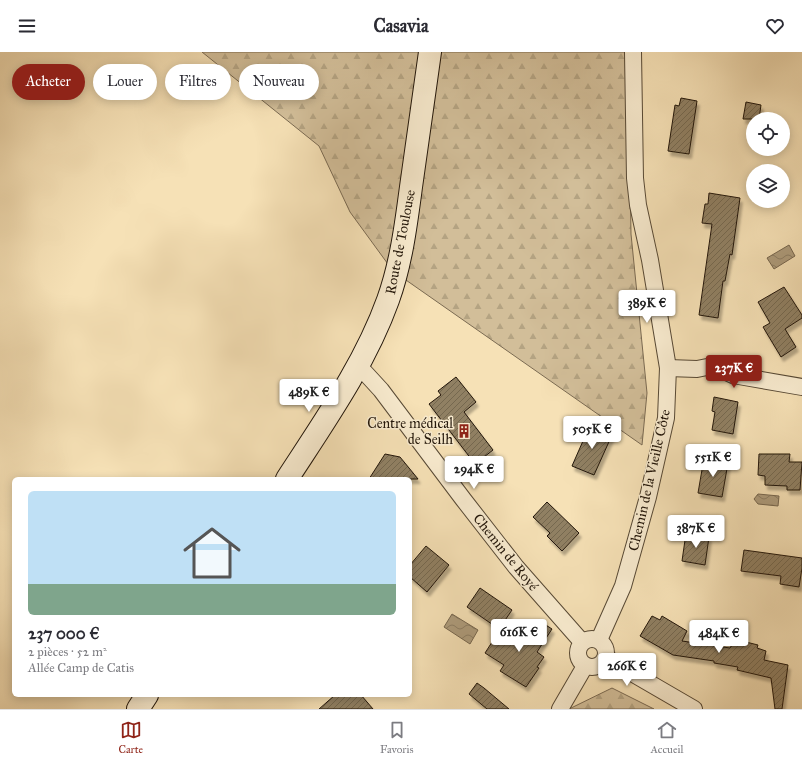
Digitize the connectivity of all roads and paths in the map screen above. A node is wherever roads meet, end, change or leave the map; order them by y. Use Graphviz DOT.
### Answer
graph roads {
  1 [pos="430,52"];
  2 [pos="633,52"];
  3 [pos="358,365"];
  4 [pos="668,368"];
  5 [pos="802,387"];
  6 [pos="288,477"];
  7 [pos="599,640"];
  8 [pos="582,642"];
  9 [pos="606,657"];
  10 [pos="585,666"];
  11 [pos="146,697"];
  12 [pos="138,709"];
  13 [pos="560,709"];
  14 [pos="694,709"];
  1 -- 3 [label="main road, Route de Toulouse"];
  2 -- 4 [label="street, Chemin de la Vieille Côte"];
  3 -- 6 [label="main road, Route de Toulouse"];
  3 -- 8 [label="street, Chemin de Royé"];
  4 -- 5 [label="street"];
  4 -- 7 [label="street, Chemin de la Vieille Côte"];
  7 -- 8 [label="street"];
  7 -- 9 [label="street"];
  8 -- 10 [label="street"];
  9 -- 10 [label="street"];
  9 -- 14 [label="street"];
  10 -- 13 [label="street"];
  11 -- 12 [label="main road"];
}
